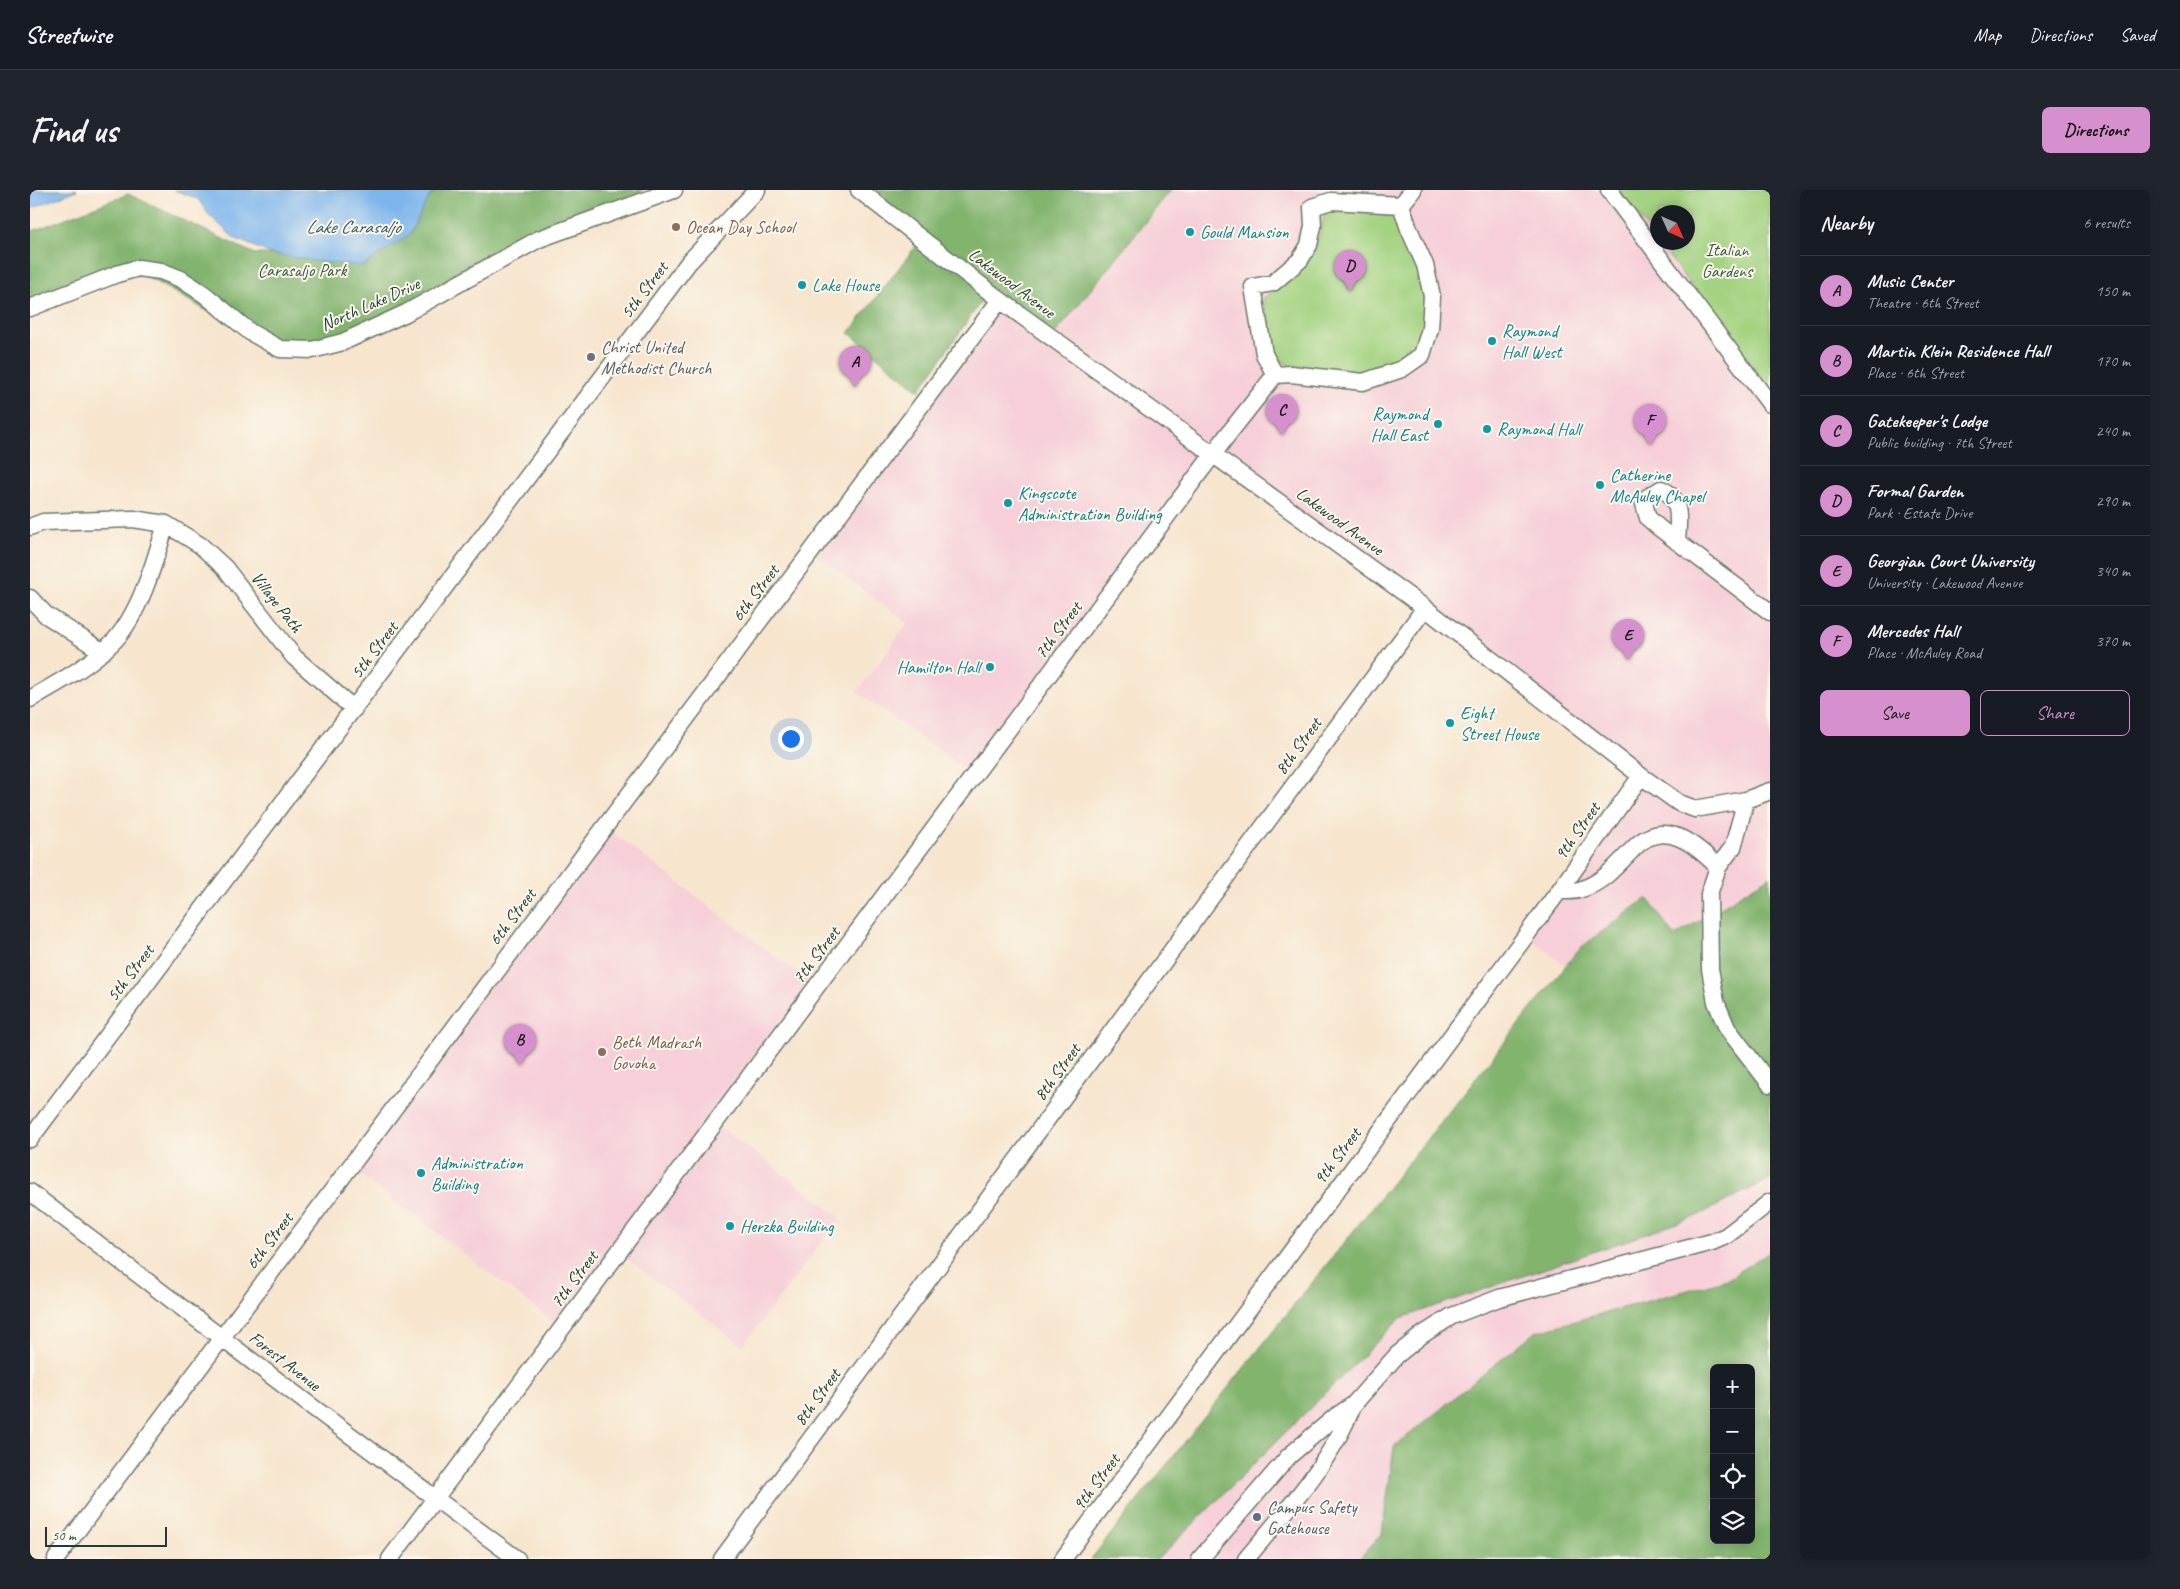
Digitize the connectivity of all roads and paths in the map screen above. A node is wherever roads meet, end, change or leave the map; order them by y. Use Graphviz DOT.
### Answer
graph roads {
  1 [pos="674,190"];
  2 [pos="757,190"];
  3 [pos="859,190"];
  4 [pos="1413,190"];
  5 [pos="1608,190"];
  6 [pos="1401,205"];
  7 [pos="1000,300"];
  8 [pos="30,308"];
  9 [pos="1275,375"];
  10 [pos="1770,404"];
  11 [pos="1214,454"];
  12 [pos="166,524"];
  13 [pos="30,526"];
  14 [pos="1677,542"];
  15 [pos="30,598"];
  16 [pos="1425,608"];
  17 [pos="1770,612"];
  18 [pos="103,652"];
  19 [pos="30,699"];
  20 [pos="354,709"];
  21 [pos="1641,776"];
  22 [pos="1770,791"];
  23 [pos="1746,800"];
  24 [pos="1718,867"];
  25 [pos="1559,891"];
  26 [pos="1770,1084"];
  27 [pos="30,1139"];
  28 [pos="30,1192"];
  29 [pos="1770,1202"];
  30 [pos="222,1337"];
  31 [pos="1353,1405"];
  32 [pos="435,1498"];
  33 [pos="56,1559"];
  34 [pos="390,1559"];
  35 [pos="518,1559"];
  36 [pos="722,1559"];
  37 [pos="1063,1559"];
  38 [pos="1200,1559"];
  39 [pos="1246,1559"];
  1 -- 8 [label="street, North Lake Drive"];
  2 -- 20 [label="street, 5th Street"];
  3 -- 7 [label="street, Lakewood Avenue"];
  4 -- 6 [label="street"];
  5 -- 10 [label="street"];
  6 -- 9 [label="street"];
  6 -- 9 [label="street"];
  7 -- 11 [label="street, Lakewood Avenue"];
  7 -- 30 [label="street, 6th Street"];
  9 -- 11 [label="street, 7th Street"];
  11 -- 16 [label="street, Lakewood Avenue"];
  11 -- 32 [label="street, 7th Street"];
  12 -- 13 [label="street, Village Path"];
  12 -- 18 [label="street"];
  12 -- 20 [label="street, Village Path"];
  14 -- 17 [label="street"];
  15 -- 18 [label="street"];
  16 -- 21 [label="street, Lakewood Avenue"];
  16 -- 36 [label="street, 8th Street"];
  18 -- 19 [label="street"];
  20 -- 27 [label="street, 5th Street"];
  21 -- 23 [label="street, Lakewood Avenue"];
  21 -- 25 [label="street, 9th Street"];
  22 -- 23 [label="street, Lakewood Avenue"];
  23 -- 24 [label="street"];
  24 -- 25 [label="street"];
  24 -- 26 [label="street"];
  25 -- 37 [label="street, 9th Street"];
  28 -- 30 [label="street, Forest Avenue"];
  29 -- 31 [label="street"];
  30 -- 32 [label="street, Forest Avenue"];
  30 -- 33 [label="street, 6th Street"];
  31 -- 38 [label="street"];
  31 -- 39 [label="street"];
  32 -- 34 [label="street, 7th Street"];
  32 -- 35 [label="street, Forest Avenue"];
}
